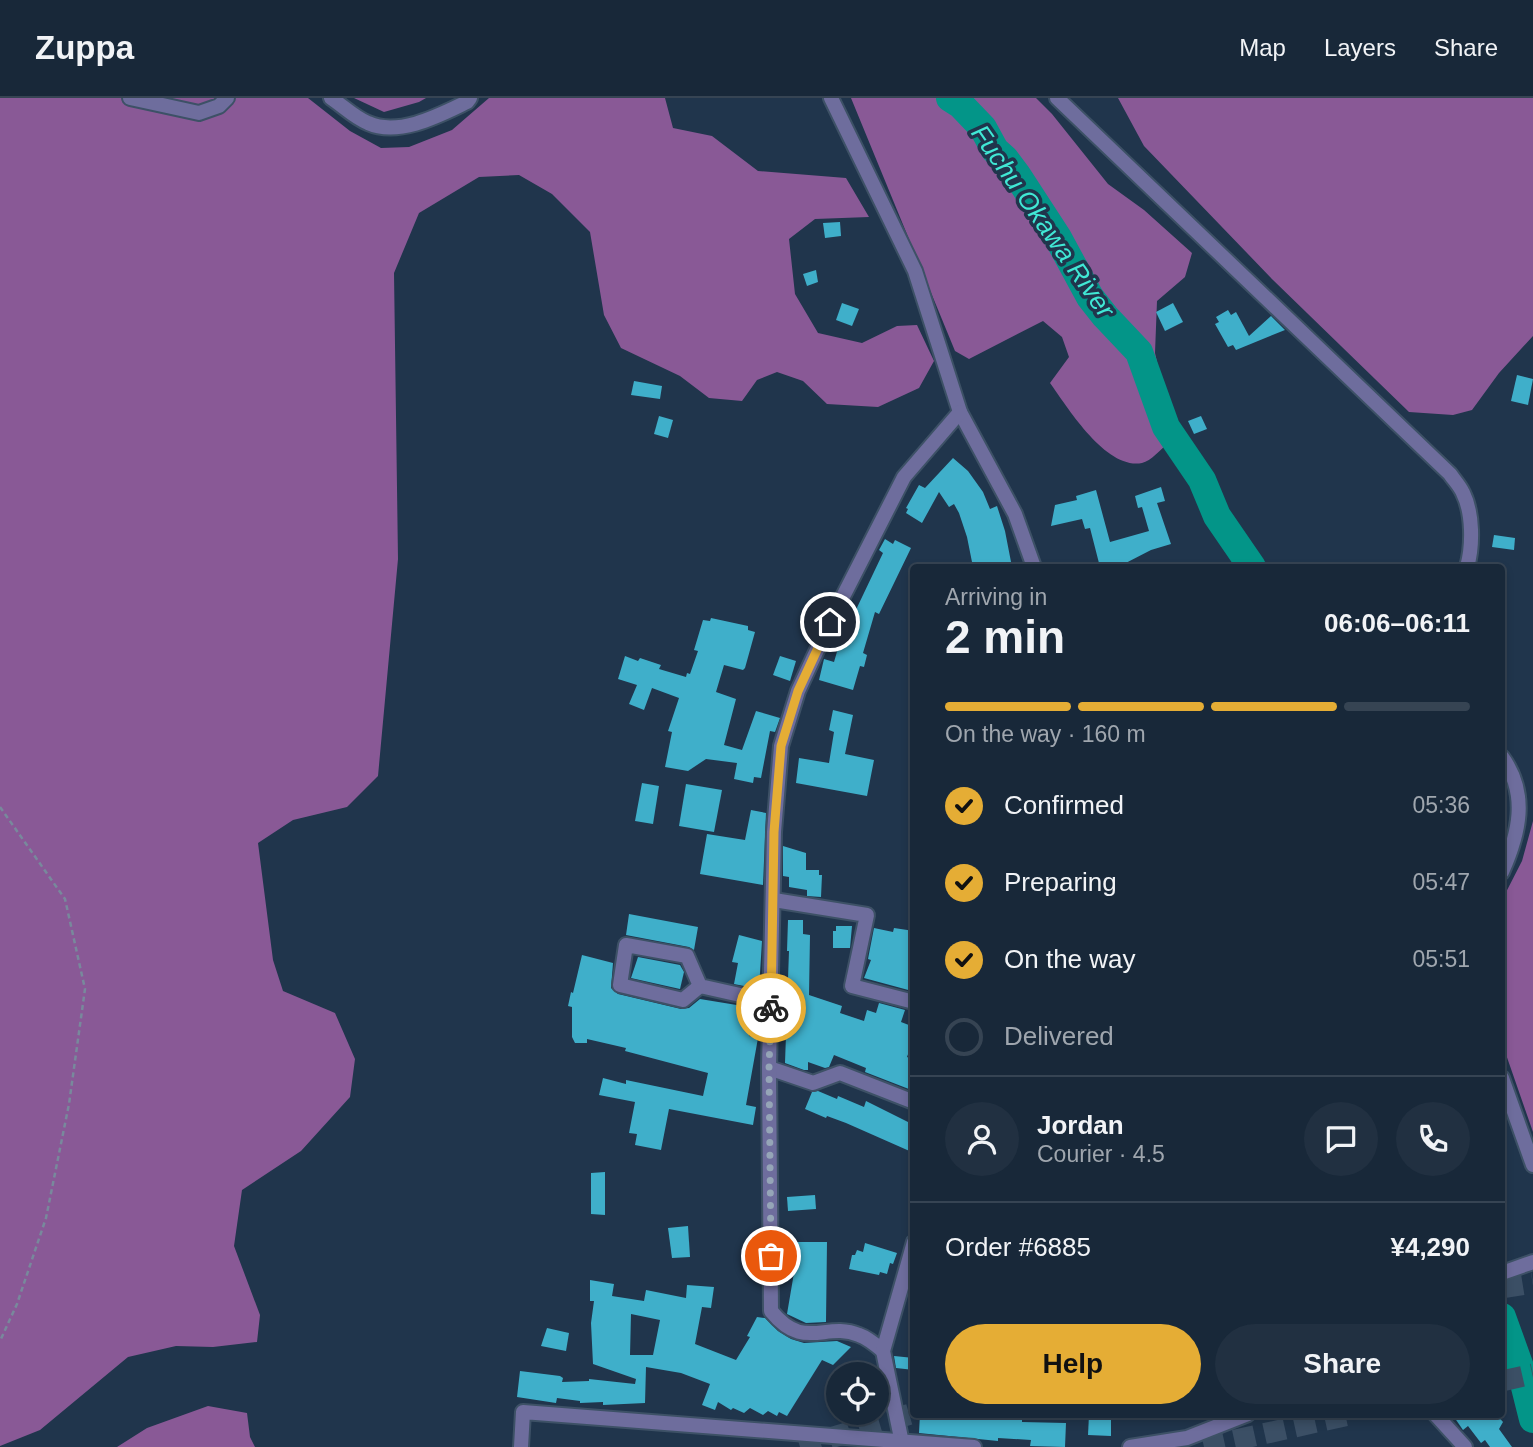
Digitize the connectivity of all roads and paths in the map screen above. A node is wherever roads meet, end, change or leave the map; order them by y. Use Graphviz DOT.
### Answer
graph roads {
  1 [pos="130,98"];
  2 [pos="227,98"];
  3 [pos="331,98"];
  4 [pos="470,98"];
  5 [pos="831,98"];
  6 [pos="1057,98"];
  7 [pos="960,412"];
  8 [pos="1033,564"];
  9 [pos="1468,564"];
  10 [pos="1505,763"];
  11 [pos="0,807"];
  12 [pos="1505,865"];
  13 [pos="774,900"];
  14 [pos="700,986"];
  15 [pos="910,1001"];
  16 [pos="771,1002"];
  17 [pos="769,1068"];
  18 [pos="1505,1086"];
  19 [pos="910,1100"];
  20 [pos="1533,1165"];
  21 [pos="910,1257"];
  22 [pos="1533,1262"];
  23 [pos="1505,1272"];
  24 [pos="0,1341"];
  25 [pos="883,1351"];
  26 [pos="1238,1418"];
  27 [pos="1439,1418"];
  28 [pos="902,1443"];
  29 [pos="521,1447"];
  30 [pos="974,1447"];
  31 [pos="1130,1447"];
  32 [pos="1465,1447"];
  1 -- 2 [label="street"];
  3 -- 4 [label="street"];
  5 -- 7 [label="street"];
  6 -- 9 [label="street"];
  7 -- 8 [label="street"];
  7 -- 13 [label="street"];
  10 -- 12 [label="street"];
  11 -- 24 [label="path"];
  13 -- 15 [label="street"];
  13 -- 16 [label="street"];
  14 -- 14 [label="street"];
  14 -- 16 [label="street"];
  16 -- 17 [label="street"];
  17 -- 19 [label="street"];
  17 -- 25 [label="street"];
  18 -- 20 [label="street"];
  21 -- 25 [label="street"];
  22 -- 23 [label="street"];
  25 -- 28 [label="street"];
  26 -- 31 [label="street"];
  27 -- 32 [label="street"];
  28 -- 29 [label="street"];
  28 -- 30 [label="street"];
}
